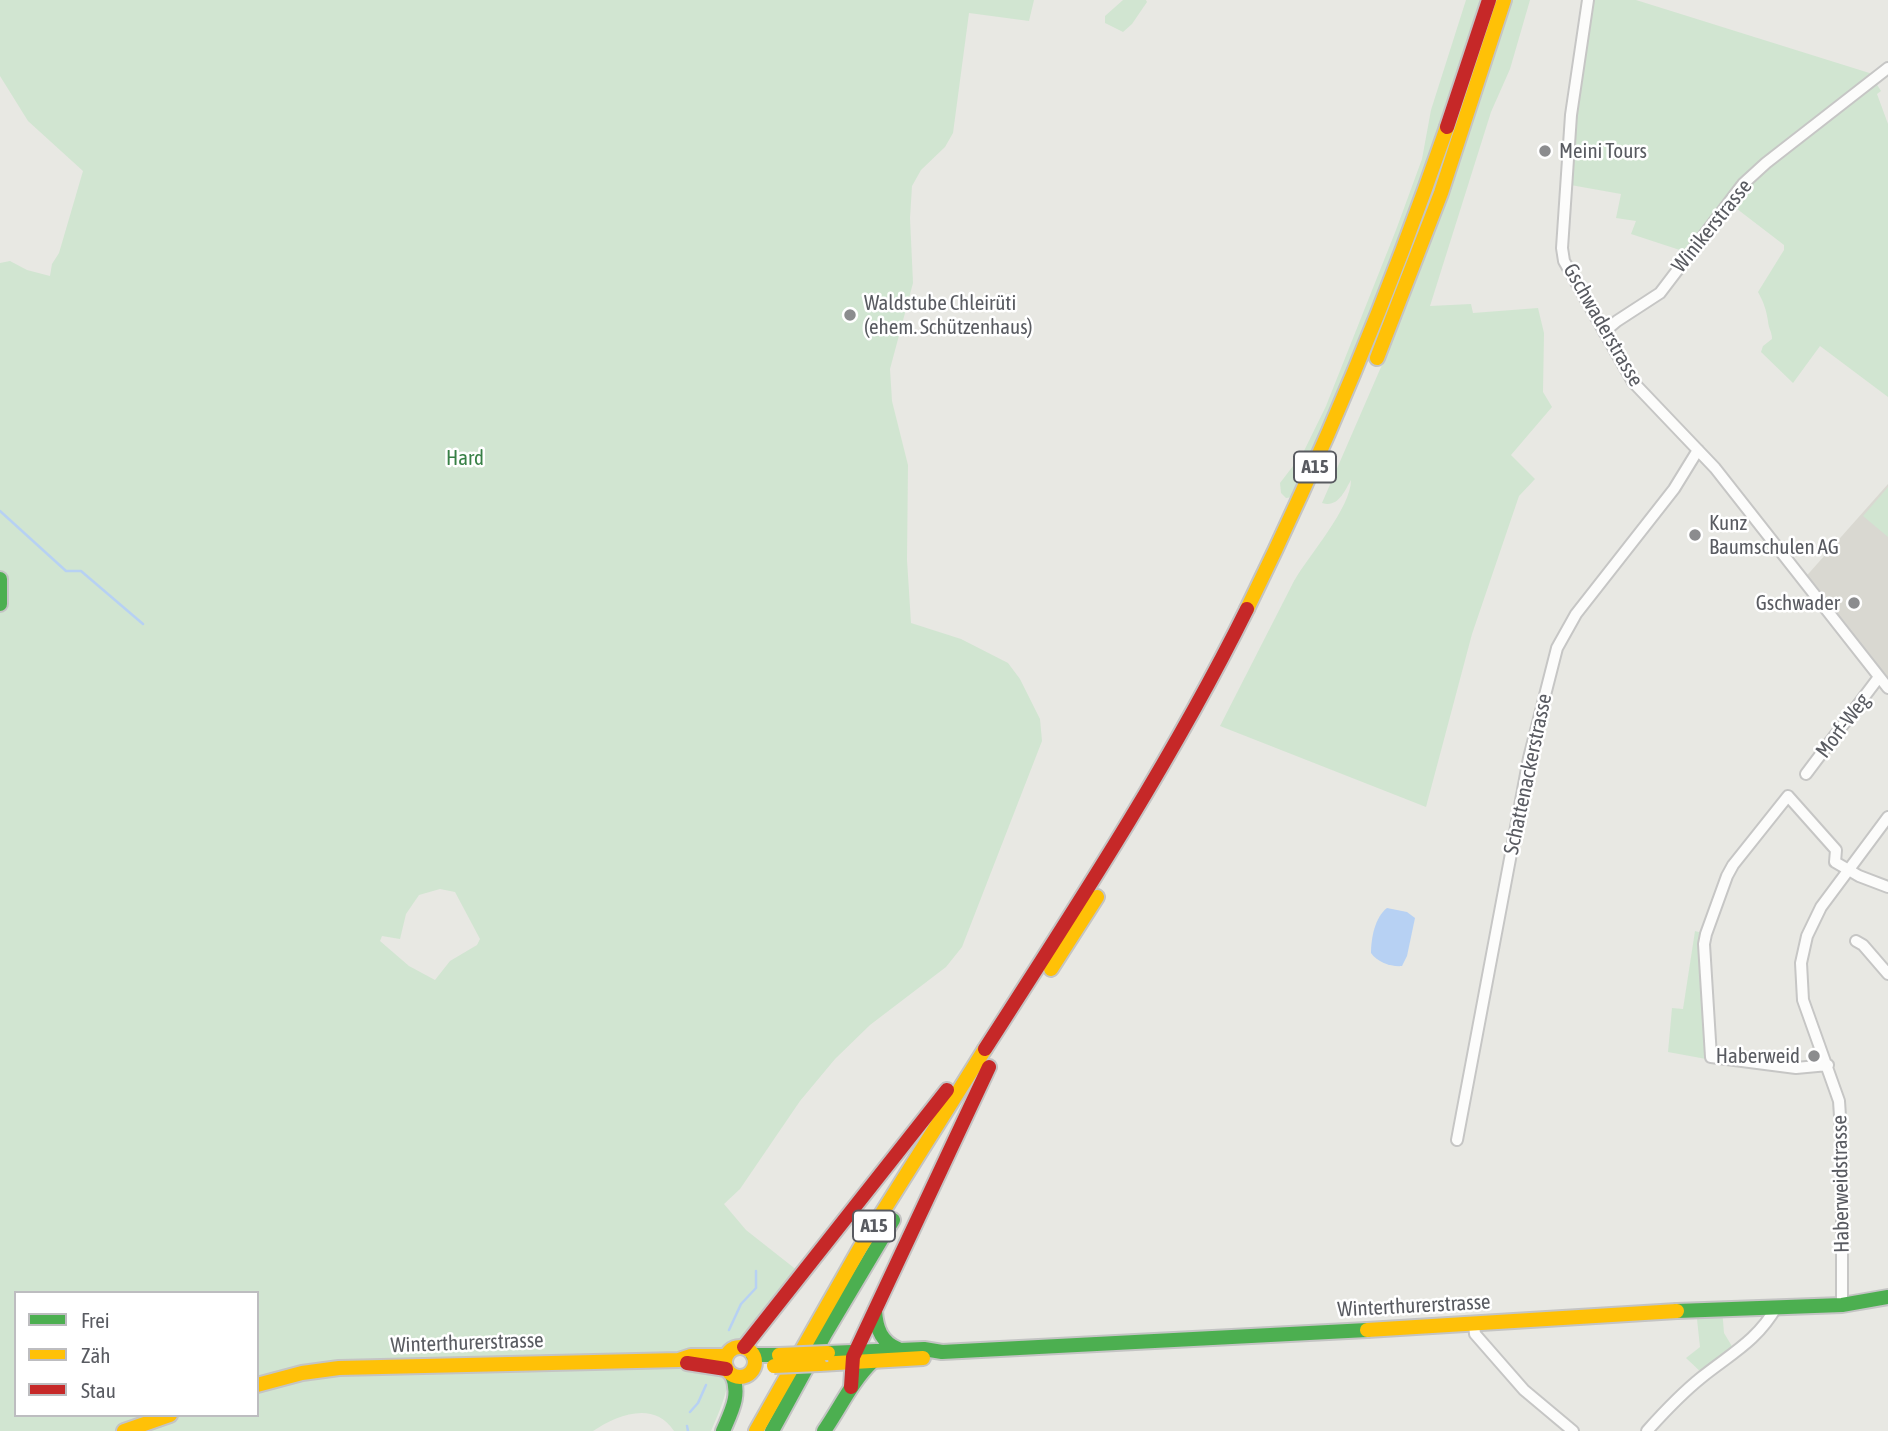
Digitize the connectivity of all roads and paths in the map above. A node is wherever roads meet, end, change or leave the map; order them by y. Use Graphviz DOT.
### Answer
graph roads {
  1 [pos="1489,0"];
  2 [pos="1504,0"];
  3 [pos="1588,0"];
  4 [pos="1888,68"];
  5 [pos="1604,332"];
  6 [pos="1373,367"];
  7 [pos="1698,450"];
  8 [pos="1332,462"];
  9 [pos="0,579"];
  10 [pos="0,604"];
  11 [pos="1879,677"];
  12 [pos="1888,688"];
  13 [pos="1806,774"];
  14 [pos="1888,817"];
  15 [pos="1848,871"];
  16 [pos="1888,887"];
  17 [pos="1856,941"];
  18 [pos="1888,974"];
  19 [pos="1001,1026"];
  20 [pos="1828,1065"];
  21 [pos="989,1067"];
  22 [pos="1457,1140"];
  23 [pos="1888,1297"];
  24 [pos="1842,1305"];
  25 [pos="1777,1306"];
  26 [pos="875,1311"];
  27 [pos="1474,1325"];
  28 [pos="898,1349"];
  29 [pos="942,1352"];
  30 [pos="750,1356"];
  31 [pos="855,1357"];
  32 [pos="872,1362"];
  33 [pos="728,1367"];
  34 [pos="261,1384"];
  35 [pos="851,1387"];
  36 [pos="164,1417"];
  37 [pos="124,1431"];
  38 [pos="723,1431"];
  39 [pos="756,1431"];
  40 [pos="772,1431"];
  41 [pos="824,1431"];
  42 [pos="1573,1431"];
  43 [pos="1647,1431"];
  1 -- 19 [label="main road, A15"];
  2 -- 6 [label="main road"];
  3 -- 5 [label="street, Gschwaderstrasse"];
  4 -- 5 [label="street, Winikerstrasse"];
  5 -- 7 [label="street, Gschwaderstrasse"];
  7 -- 11 [label="street, Gschwaderstrasse"];
  7 -- 22 [label="street, Schattenackerstrasse"];
  8 -- 21 [label="main road, A15"];
  9 -- 10 [label="main road"];
  11 -- 12 [label="street, Gschwaderstrasse"];
  11 -- 13 [label="street, Morf-Weg"];
  14 -- 15 [label="street, Haberweidstrasse"];
  15 -- 16 [label="street"];
  15 -- 20 [label="street, Haberweidstrasse"];
  15 -- 20 [label="street"];
  17 -- 18 [label="street"];
  19 -- 30 [label="main road"];
  19 -- 39 [label="main road, A15"];
  20 -- 24 [label="street, Haberweidstrasse"];
  21 -- 26 [label="main road"];
  21 -- 40 [label="main road, A15"];
  23 -- 24 [label="main road, Winterthurerstrasse"];
  24 -- 25 [label="main road, Winterthurerstrasse"];
  25 -- 27 [label="main road, Winterthurerstrasse"];
  25 -- 43 [label="street"];
  26 -- 28 [label="main road"];
  26 -- 31 [label="main road"];
  27 -- 29 [label="main road, Winterthurerstrasse"];
  27 -- 42 [label="street"];
  28 -- 29 [label="main road, Winterthurerstrasse"];
  28 -- 31 [label="main road, Winterthurerstrasse"];
  29 -- 32 [label="main road, Winterthurerstrasse"];
  30 -- 31 [label="main road, Winterthurerstrasse, bridge"];
  30 -- 33 [label="main road, Winterthurerstrasse"];
  30 -- 33 [label="main road, Winterthurerstrasse"];
  31 -- 32 [label="main road, Winterthurerstrasse"];
  31 -- 35 [label="main road"];
  32 -- 35 [label="main road"];
  33 -- 34 [label="main road, Winterthurerstrasse"];
  33 -- 38 [label="main road"];
  35 -- 41 [label="main road"];
  36 -- 37 [label="main road"];
}
